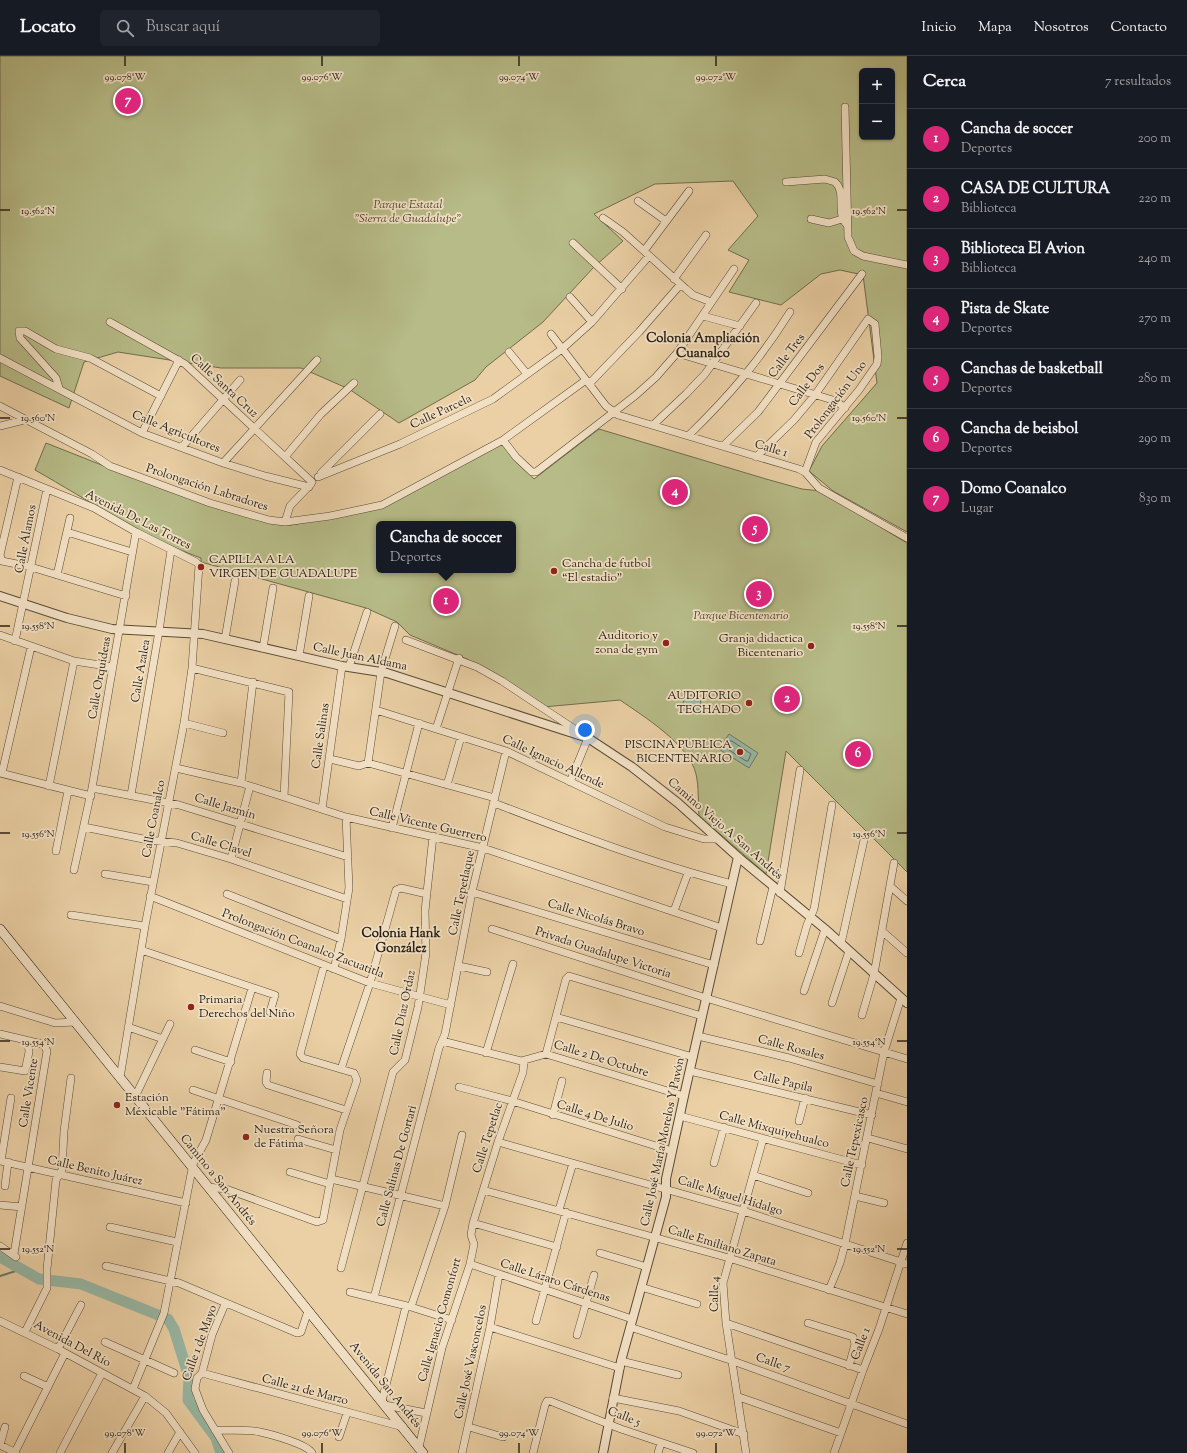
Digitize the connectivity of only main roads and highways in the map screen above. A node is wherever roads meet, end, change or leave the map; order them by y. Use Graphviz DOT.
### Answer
graph roads {
  1 [pos="0,929"];
  2 [pos="327,1333"];
  3 [pos="421,1450"];
  1 -- 2 [label="main road, Camino a San Andrés"];
  2 -- 3 [label="main road, Avenida San Andrés"];
}
